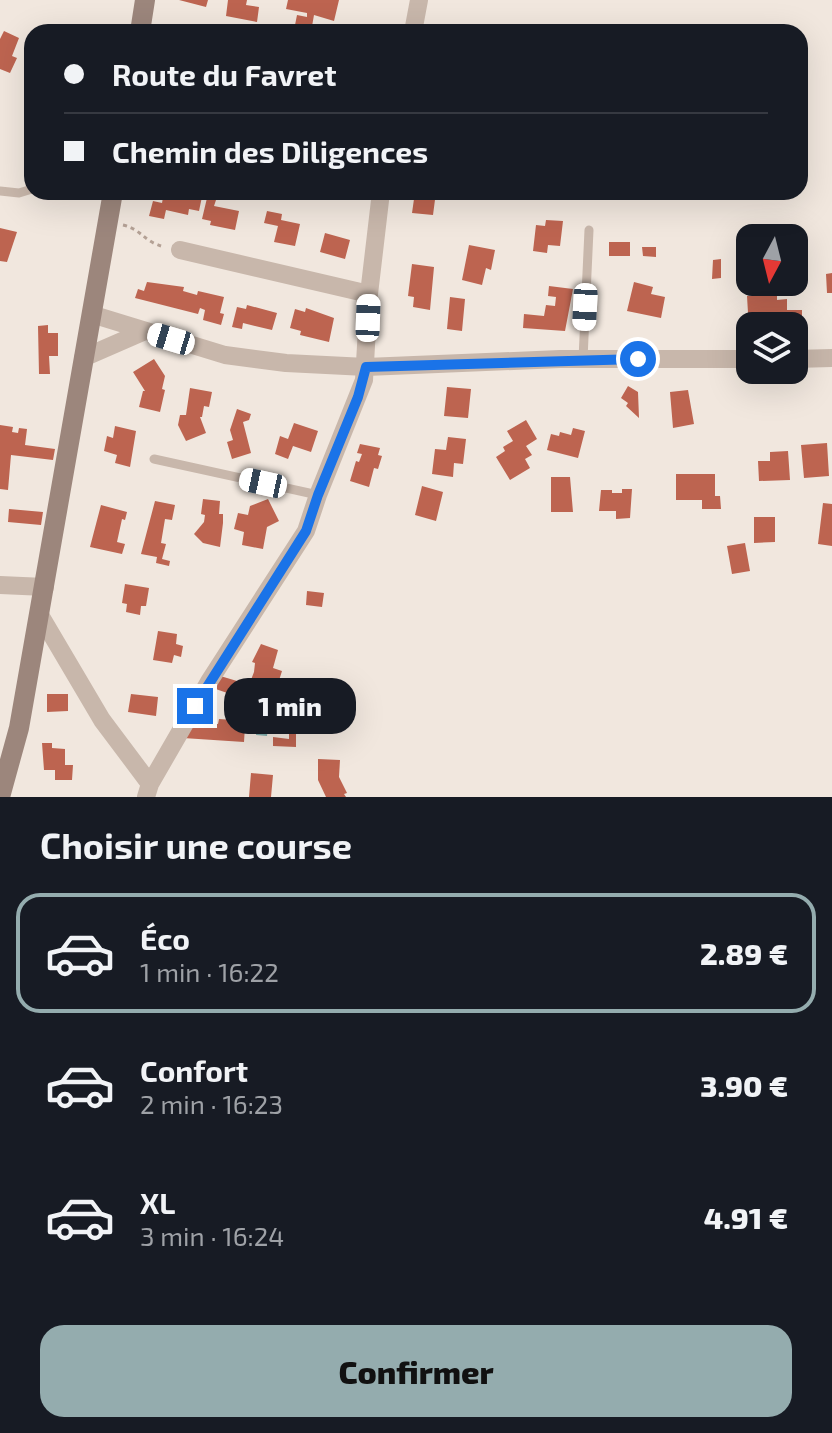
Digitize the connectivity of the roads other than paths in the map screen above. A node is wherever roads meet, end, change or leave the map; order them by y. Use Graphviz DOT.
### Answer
graph roads {
  1 [pos="145,0"];
  2 [pos="418,0"];
  3 [pos="141,24"];
  4 [pos="414,24"];
  5 [pos="0,191"];
  6 [pos="24,191"];
  7 [pos="112,200"];
  8 [pos="380,200"];
  9 [pos="589,230"];
  10 [pos="180,250"];
  11 [pos="369,294"];
  12 [pos="91,314"];
  13 [pos="145,331"];
  14 [pos="83,358"];
  15 [pos="832,358"];
  16 [pos="583,359"];
  17 [pos="736,359"];
  18 [pos="808,359"];
  19 [pos="366,367"];
  20 [pos="154,459"];
  21 [pos="318,495"];
  22 [pos="0,585"];
  23 [pos="45,587"];
  24 [pos="40,615"];
  25 [pos="148,790"];
  26 [pos="0,797"];
  1 -- 3 [label="main road"];
  2 -- 4 [label="street"];
  5 -- 6 [label="lane"];
  7 -- 12 [label="main road"];
  8 -- 11 [label="street"];
  9 -- 16 [label="lane"];
  10 -- 11 [label="street"];
  11 -- 19 [label="street"];
  12 -- 13 [label="street"];
  12 -- 14 [label="main road"];
  13 -- 14 [label="street"];
  13 -- 19 [label="street"];
  14 -- 23 [label="main road"];
  15 -- 18 [label="street"];
  16 -- 17 [label="street"];
  16 -- 19 [label="street"];
  19 -- 21 [label="street"];
  20 -- 21 [label="lane"];
  21 -- 25 [label="street"];
  22 -- 23 [label="street"];
  23 -- 24 [label="main road"];
  24 -- 25 [label="street"];
  24 -- 26 [label="main road"];
}
